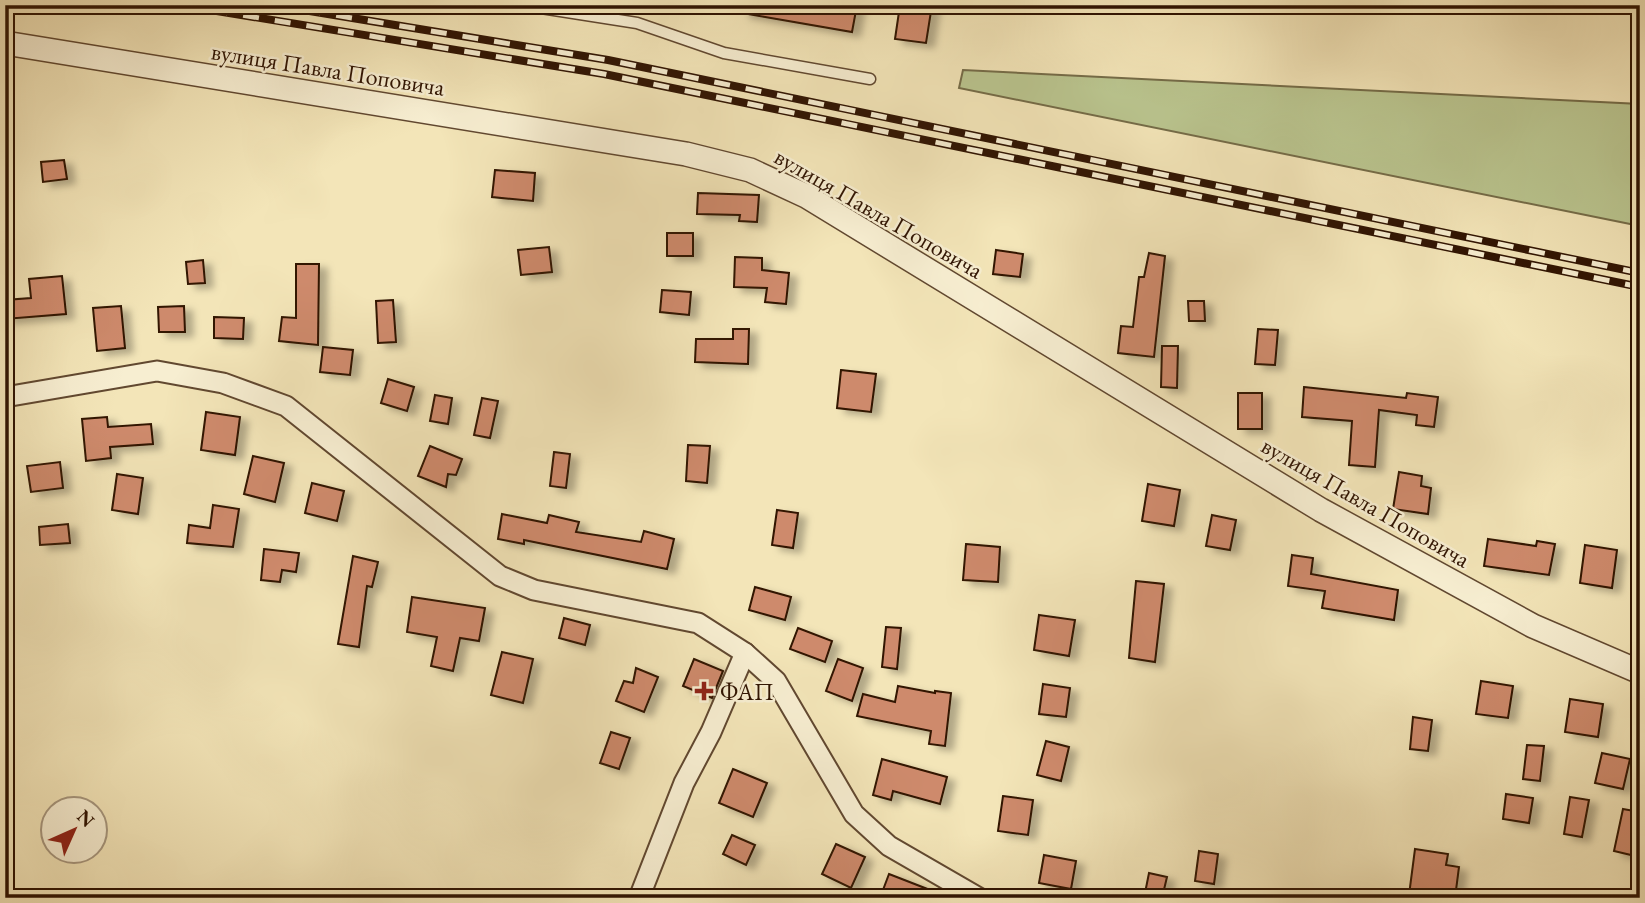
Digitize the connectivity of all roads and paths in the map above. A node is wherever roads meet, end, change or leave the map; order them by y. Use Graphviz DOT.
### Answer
graph roads {
  1 [pos="522,5"];
  2 [pos="5,43"];
  3 [pos="870,79"];
  4 [pos="5,397"];
  5 [pos="745,653"];
  6 [pos="1640,672"];
  7 [pos="639,898"];
  8 [pos="979,898"];
  1 -- 3 [label="lane"];
  2 -- 6 [label="street, вулиця Павла Поповича"];
  4 -- 5 [label="street"];
  5 -- 7 [label="street"];
  5 -- 8 [label="street"];
}
